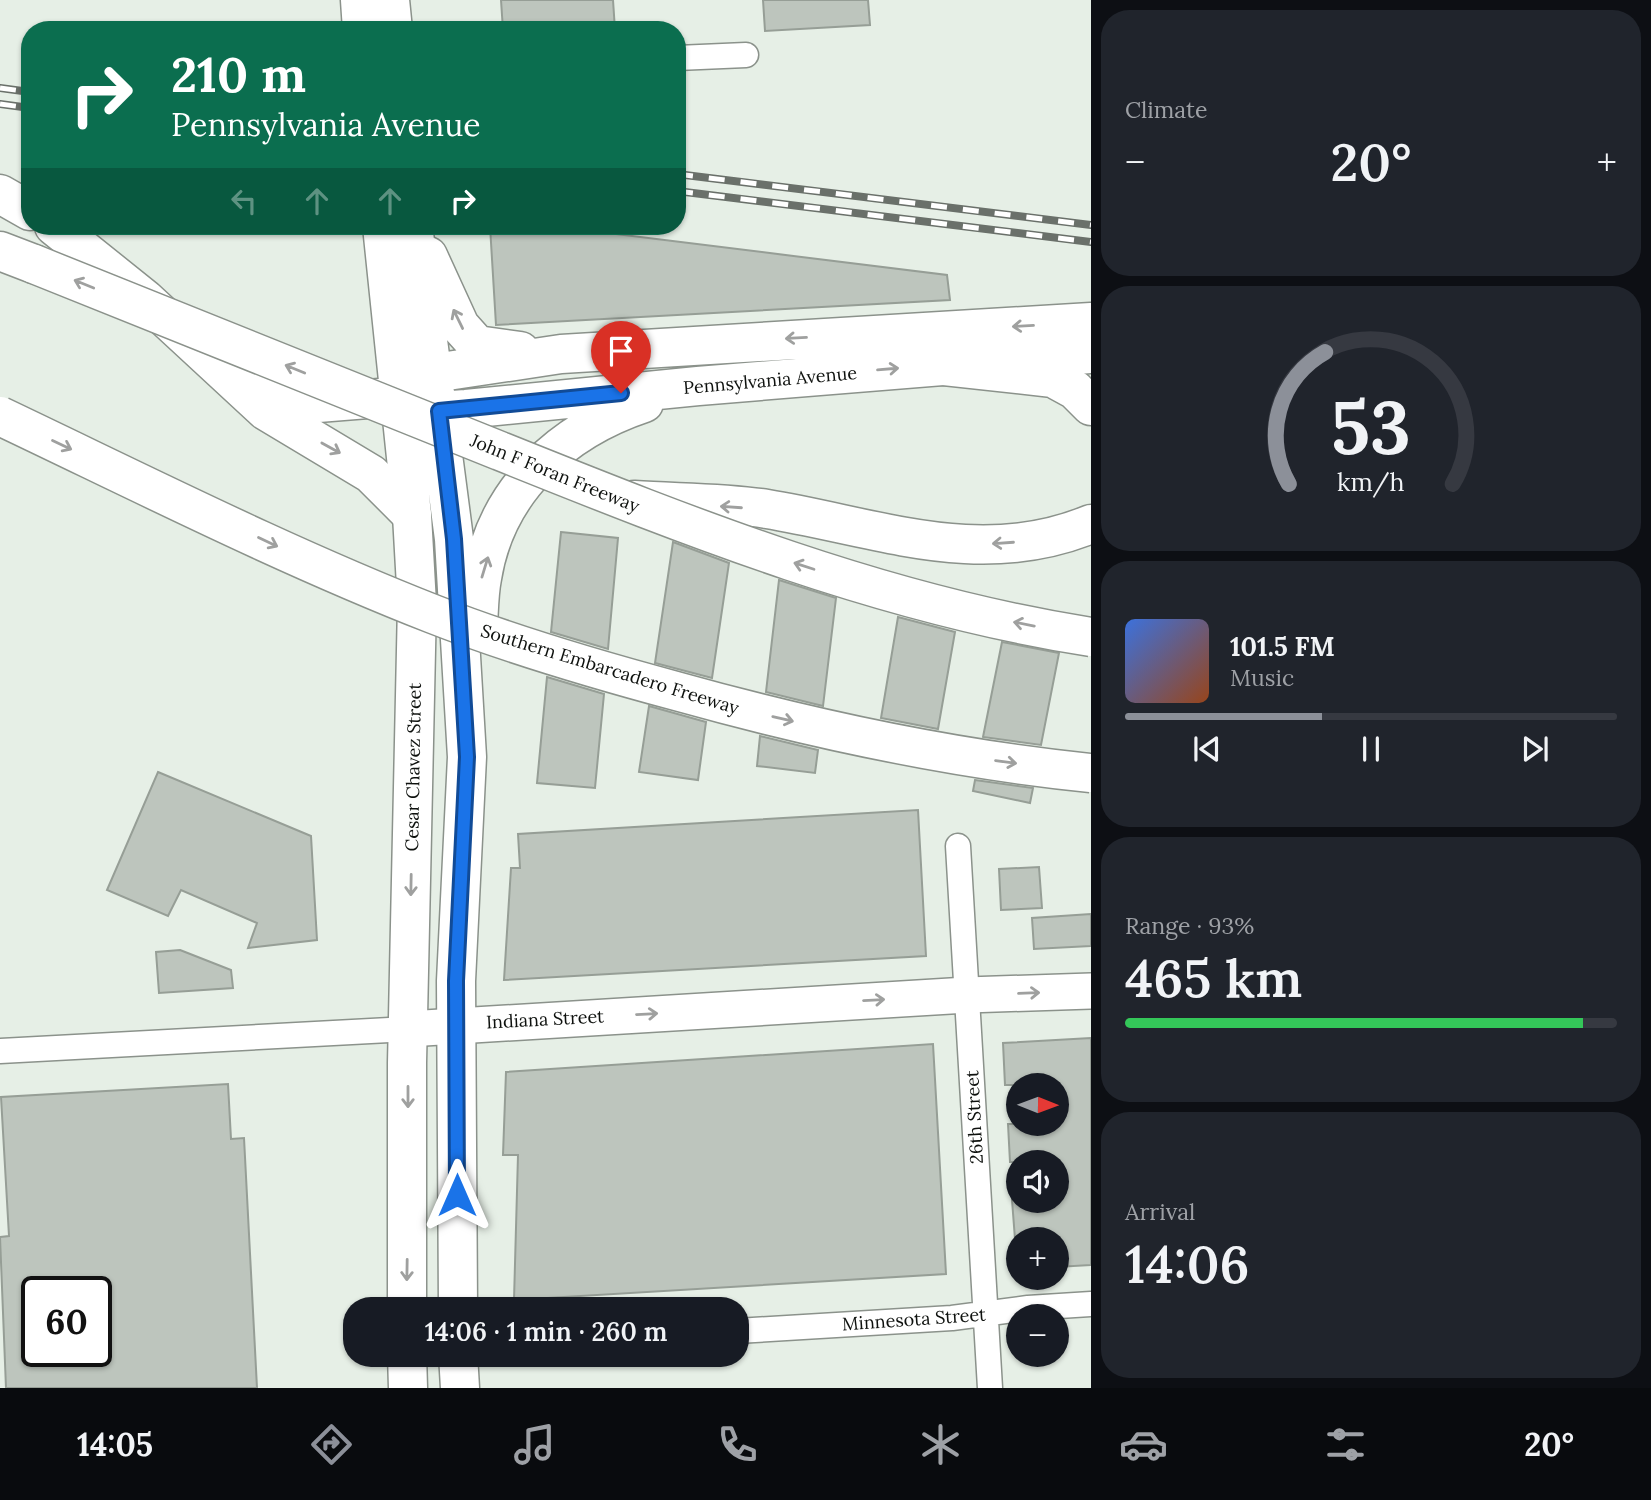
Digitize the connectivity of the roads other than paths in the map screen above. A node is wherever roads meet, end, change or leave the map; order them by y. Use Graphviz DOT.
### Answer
graph roads {
  1 [pos="360,0"];
  2 [pos="390,0"];
  3 [pos="361,21"];
  4 [pos="392,21"];
  5 [pos="746,55"];
  6 [pos="686,58"];
  7 [pos="0,194"];
  8 [pos="21,206"];
  9 [pos="66,235"];
  10 [pos="383,235"];
  11 [pos="414,235"];
  12 [pos="417,235"];
  13 [pos="17,258"];
  14 [pos="1091,322"];
  15 [pos="561,354"];
  16 [pos="1091,354"];
  17 [pos="935,365"];
  18 [pos="434,373"];
  19 [pos="235,382"];
  20 [pos="698,386"];
  21 [pos="399,397"];
  22 [pos="1091,406"];
  23 [pos="439,411"];
  24 [pos="0,416"];
  25 [pos="619,499"];
  26 [pos="412,515"];
  27 [pos="1085,525"];
  28 [pos="1091,637"];
  29 [pos="467,757"];
  30 [pos="1091,773"];
  31 [pos="958,846"];
  32 [pos="1091,990"];
  33 [pos="967,995"];
  34 [pos="456,1025"];
  35 [pos="408,1029"];
  36 [pos="0,1051"];
  37 [pos="407,1297"];
  38 [pos="458,1297"];
  39 [pos="1091,1304"];
  40 [pos="985,1314"];
  41 [pos="749,1330"];
  42 [pos="407,1367"];
  43 [pos="459,1367"];
  44 [pos="408,1388"];
  45 [pos="460,1388"];
  46 [pos="990,1388"];
  1 -- 3 [label="main road"];
  2 -- 4 [label="main road"];
  5 -- 6 [label="street"];
  7 -- 8 [label="main road"];
  9 -- 19 [label="main road"];
  10 -- 21 [label="main road, Cesar Chavez Street"];
  11 -- 18 [label="main road"];
  15 -- 12 [label="main road, one-way"];
  25 -- 13 [label="main road, John F Foran Freeway, one-way, bridge"];
  14 -- 15 [label="main road, one-way"];
  15 -- 18 [label="main road"];
  16 -- 17 [label="main road, Pennsylvania Avenue"];
  20 -- 17 [label="main road, Pennsylvania Avenue, one-way"];
  17 -- 22 [label="main road"];
  18 -- 21 [label="main road"];
  18 -- 23 [label="main road"];
  19 -- 21 [label="main road"];
  19 -- 26 [label="main road, one-way"];
  20 -- 23 [label="main road, Pennsylvania Avenue"];
  29 -- 20 [label="main road, one-way"];
  21 -- 23 [label="main road, Pennsylvania Avenue"];
  21 -- 26 [label="main road, Cesar Chavez Street"];
  23 -- 29 [label="main road"];
  24 -- 30 [label="main road, Southern Embarcadero Freeway, one-way, bridge"];
  27 -- 25 [label="main road, one-way, bridge"];
  28 -- 25 [label="main road, John F Foran Freeway, one-way, bridge"];
  26 -- 35 [label="main road, Cesar Chavez Street, one-way"];
  29 -- 34 [label="main road"];
  31 -- 33 [label="street, 26th Street"];
  33 -- 32 [label="main road, Indiana Street, one-way"];
  34 -- 33 [label="main road, Indiana Street, one-way"];
  33 -- 40 [label="street, 26th Street"];
  34 -- 35 [label="main road, Indiana Street"];
  34 -- 38 [label="main road"];
  35 -- 36 [label="street, Indiana Street"];
  35 -- 37 [label="main road, Cesar Chavez Street, one-way"];
  39 -- 40 [label="street, Minnesota Street"];
  40 -- 41 [label="street, Minnesota Street"];
  40 -- 46 [label="street, 26th Street"];
  42 -- 44 [label="main road"];
  43 -- 45 [label="main road"];
}
